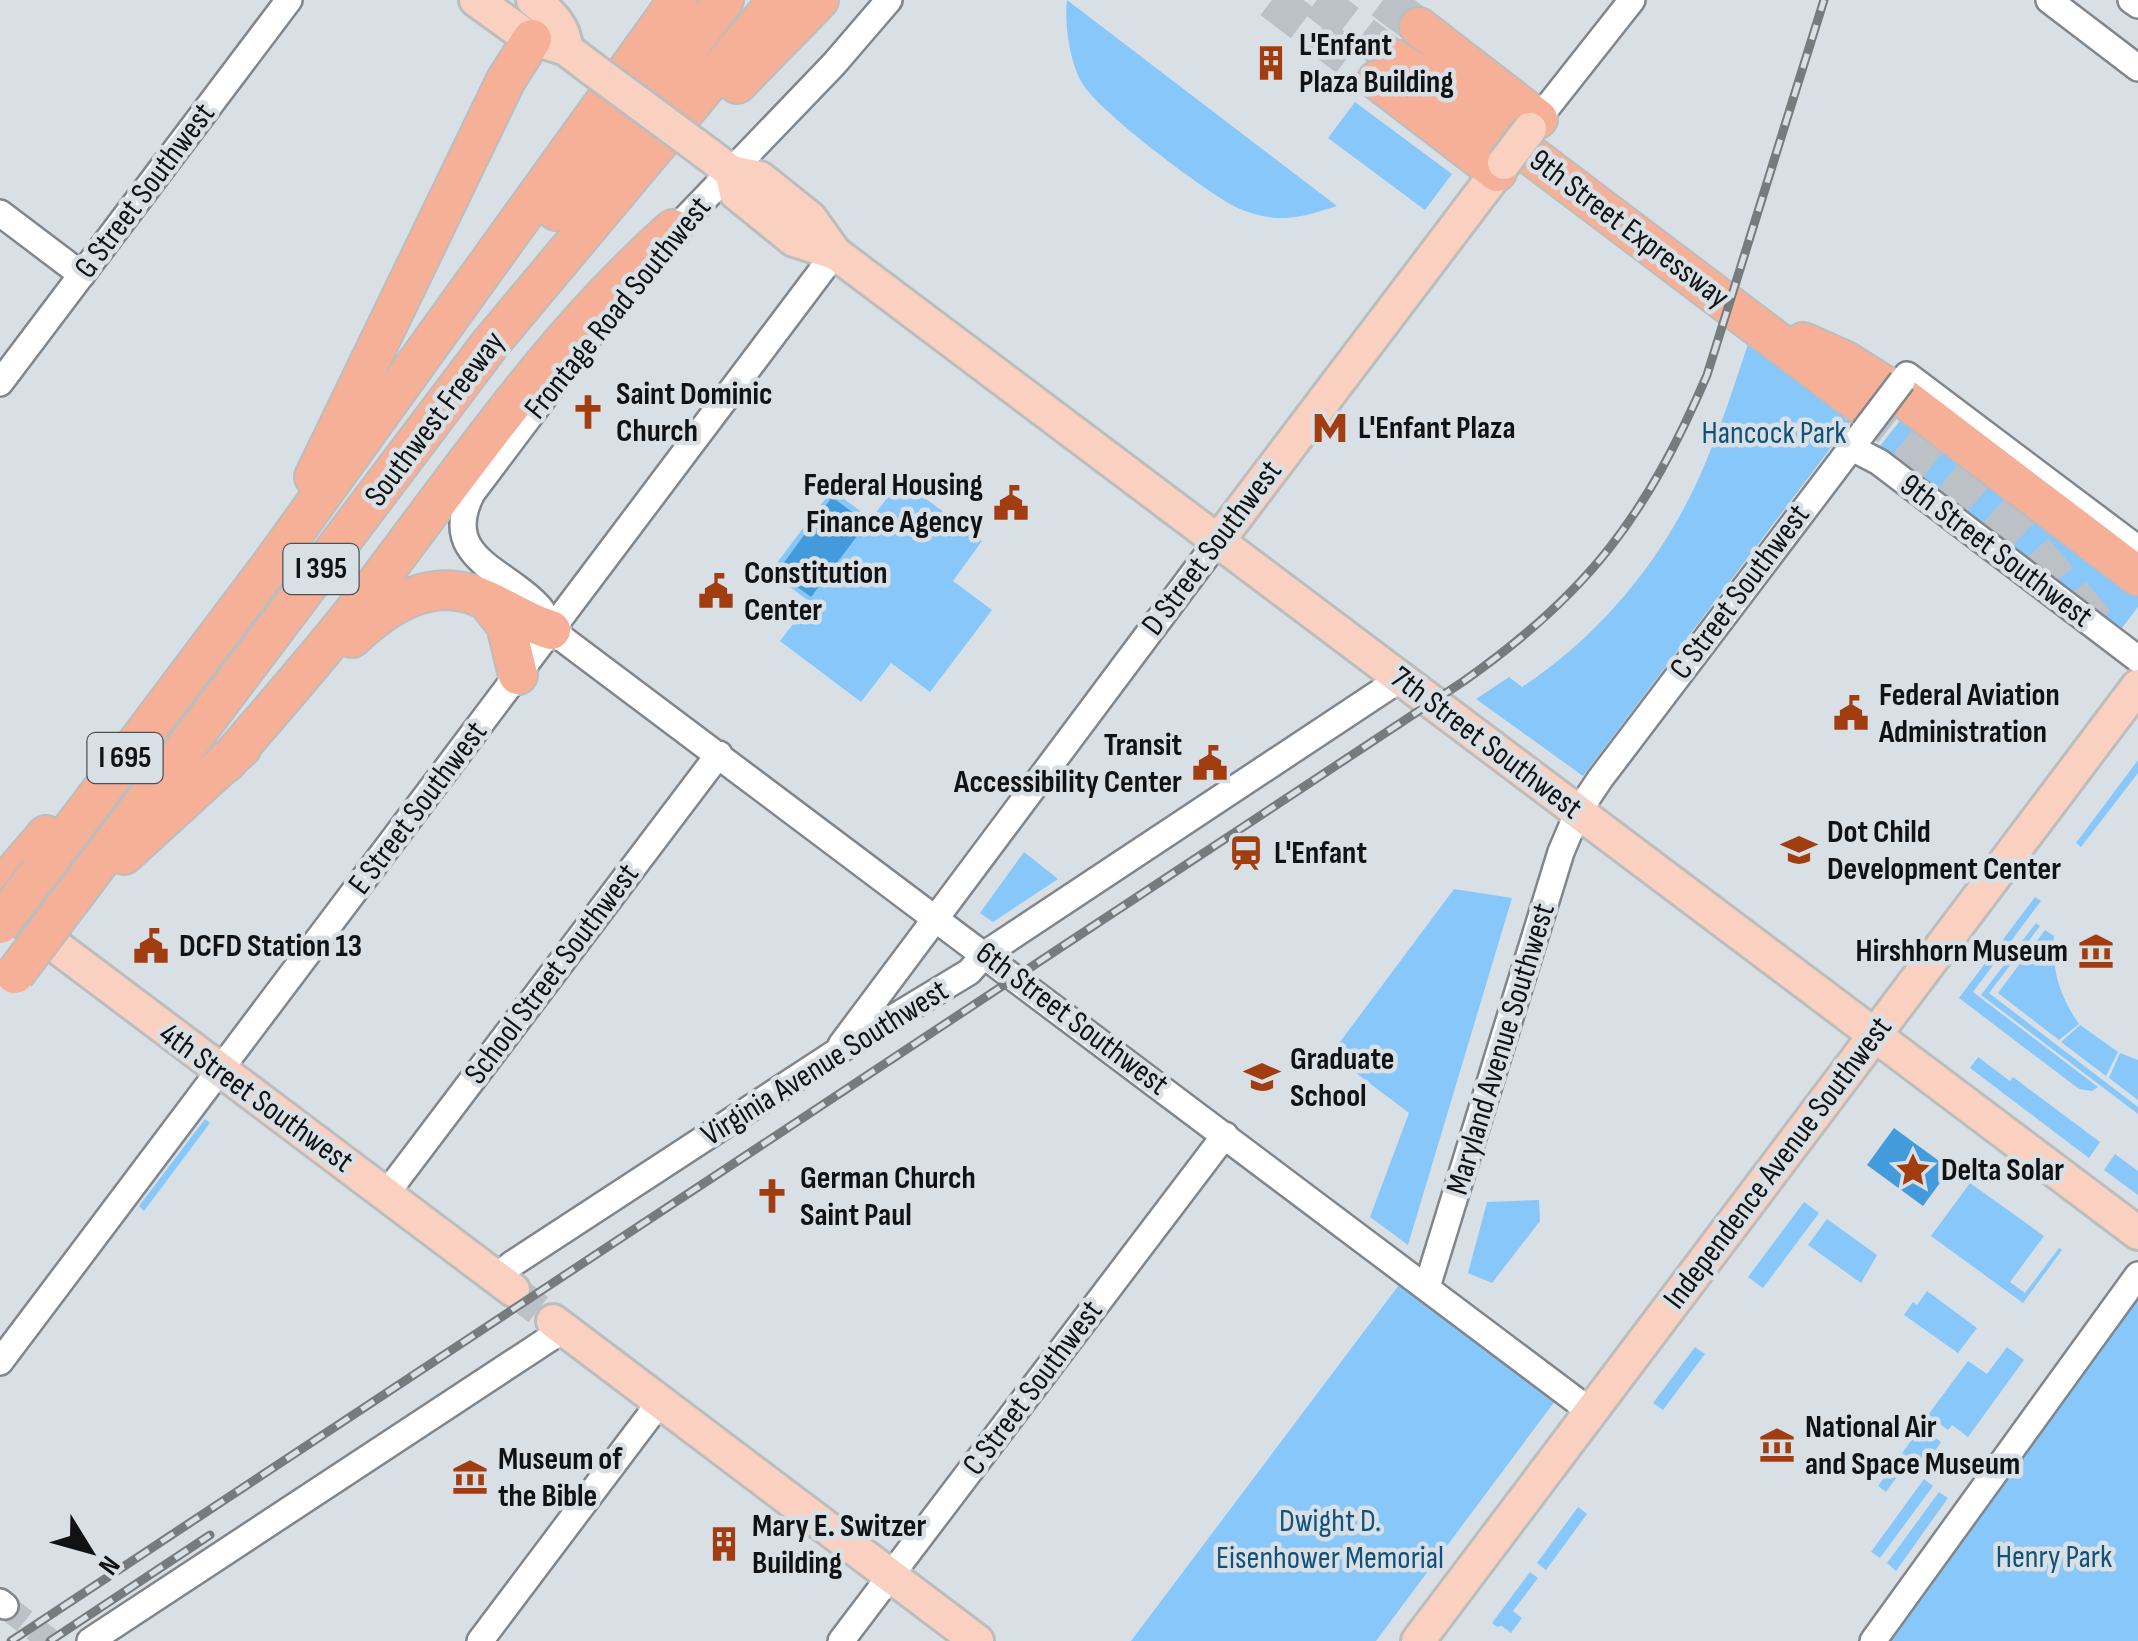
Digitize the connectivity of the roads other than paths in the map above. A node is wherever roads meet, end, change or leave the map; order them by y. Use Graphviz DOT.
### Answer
graph roads {
  1 [pos="289,0"];
  2 [pos="476,0"];
  3 [pos="504,0"];
  4 [pos="678,0"];
  5 [pos="724,0"];
  6 [pos="778,0"];
  7 [pos="820,0"];
  8 [pos="889,0"];
  9 [pos="1632,0"];
  10 [pos="2049,0"];
  11 [pos="2131,0"];
  12 [pos="2138,6"];
  13 [pos="547,31"];
  14 [pos="1398,53"];
  15 [pos="2138,68"];
  16 [pos="1534,124"];
  17 [pos="720,164"];
  18 [pos="1501,168"];
  19 [pos="0,213"];
  20 [pos="673,229"];
  21 [pos="576,244"];
  22 [pos="835,253"];
  23 [pos="82,275"];
  24 [pos="446,323"];
  25 [pos="1758,326"];
  26 [pos="0,383"];
  27 [pos="1858,428"];
  28 [pos="1217,542"];
  29 [pos="2138,549"];
  30 [pos="271,565"];
  31 [pos="2138,576"];
  32 [pos="486,600"];
  33 [pos="551,630"];
  34 [pos="212,644"];
  35 [pos="2138,660"];
  36 [pos="518,675"];
  37 [pos="1400,679"];
  38 [pos="2138,686"];
  39 [pos="719,754"];
  40 [pos="226,763"];
  41 [pos="1578,812"];
  42 [pos="20,875"];
  43 [pos="72,898"];
  44 [pos="0,904"];
  45 [pos="938,918"];
  46 [pos="0,924"];
  47 [pos="984,954"];
  48 [pos="8,984"];
  49 [pos="1875,1034"];
  50 [pos="835,1053"];
  51 [pos="220,1070"];
  52 [pos="1225,1134"];
  53 [pos="386,1194"];
  54 [pos="2138,1233"];
  55 [pos="2138,1275"];
  56 [pos="505,1284"];
  57 [pos="1427,1287"];
  58 [pos="559,1325"];
  59 [pos="0,1362"];
  60 [pos="660,1402"];
  61 [pos="1590,1411"];
  62 [pos="890,1575"];
  63 [pos="90,1641"];
  64 [pos="480,1641"];
  65 [pos="841,1641"];
  66 [pos="977,1641"];
  67 [pos="1418,1641"];
  68 [pos="1873,1641"];
  1 -- 23 [label="street, G Street Southwest"];
  2 -- 13 [label="main road, 7th Street Southwest"];
  3 -- 13 [label="main road"];
  4 -- 24 [label="highway, Southwest Freeway / I 395"];
  5 -- 24 [label="highway"];
  6 -- 21 [label="highway, Southwest Freeway / I 395"];
  7 -- 21 [label="highway"];
  8 -- 17 [label="street, Frontage Road Southwest"];
  9 -- 16 [label="street, D Street Southwest"];
  10 -- 15 [label="street"];
  11 -- 12 [label="street"];
  13 -- 17 [label="main road, 7th Street Southwest, bridge"];
  13 -- 30 [label="highway"];
  14 -- 16 [label="highway"];
  14 -- 18 [label="highway"];
  14 -- 25 [label="highway, 9th Street Expressway"];
  16 -- 18 [label="main road, D Street Southwest, bridge"];
  17 -- 20 [label="street, Frontage Road Southwest"];
  17 -- 22 [label="main road, 7th Street Southwest"];
  18 -- 28 [label="main road, D Street Southwest"];
  19 -- 23 [label="street"];
  20 -- 33 [label="street, Frontage Road Southwest"];
  20 -- 40 [label="highway"];
  21 -- 43 [label="highway, Southwest Freeway / I 395"];
  22 -- 28 [label="main road, 7th Street Southwest"];
  22 -- 33 [label="street, E Street Southwest"];
  23 -- 26 [label="street, G Street Southwest"];
  24 -- 30 [label="highway, Southwest Freeway / I 395"];
  25 -- 27 [label="highway, 9th Street Expressway"];
  25 -- 31 [label="highway"];
  27 -- 29 [label="street, C Street Southwest, bridge"];
  27 -- 35 [label="street, 9th Street Southwest"];
  27 -- 41 [label="street, C Street Southwest"];
  28 -- 37 [label="main road, 7th Street Southwest"];
  28 -- 45 [label="street, D Street Southwest"];
  30 -- 34 [label="highway, Southwest Freeway / I 395"];
  32 -- 33 [label="highway"];
  32 -- 36 [label="highway"];
  32 -- 40 [label="highway"];
  33 -- 36 [label="street, E Street Southwest"];
  33 -- 39 [label="street, 6th Street Southwest"];
  34 -- 42 [label="highway, I 695"];
  36 -- 51 [label="street, E Street Southwest"];
  37 -- 41 [label="main road, 7th Street Southwest"];
  37 -- 47 [label="street, Virginia Avenue Southwest"];
  38 -- 49 [label="main road, Independence Avenue Southwest"];
  39 -- 45 [label="street, 6th Street Southwest"];
  39 -- 53 [label="street, School Street Southwest"];
  40 -- 43 [label="highway"];
  41 -- 49 [label="main road, 7th Street Southwest"];
  41 -- 57 [label="street, Maryland Avenue Southwest"];
  42 -- 46 [label="highway, I 695, bridge"];
  43 -- 48 [label="highway, Southwest Freeway / I 395, bridge"];
  44 -- 51 [label="main road, 4th Street Southwest"];
  45 -- 47 [label="street, 6th Street Southwest"];
  45 -- 50 [label="street, D Street Southwest"];
  47 -- 50 [label="street, Virginia Avenue Southwest"];
  47 -- 52 [label="street, 6th Street Southwest"];
  49 -- 54 [label="main road, 7th Street Southwest"];
  49 -- 61 [label="main road, Independence Avenue Southwest"];
  50 -- 56 [label="street, Virginia Avenue Southwest"];
  51 -- 53 [label="main road, 4th Street Southwest"];
  51 -- 59 [label="street, E Street Southwest"];
  52 -- 57 [label="street, 6th Street Southwest"];
  52 -- 62 [label="street, C Street Southwest"];
  53 -- 56 [label="main road, 4th Street Southwest"];
  55 -- 68 [label="street"];
  57 -- 61 [label="street, 6th Street Southwest"];
  58 -- 60 [label="main road"];
  58 -- 63 [label="street"];
  60 -- 62 [label="main road"];
  60 -- 64 [label="street"];
  61 -- 67 [label="main road, Independence Avenue Southwest"];
  62 -- 65 [label="street, C Street Southwest"];
  62 -- 66 [label="main road"];
}
